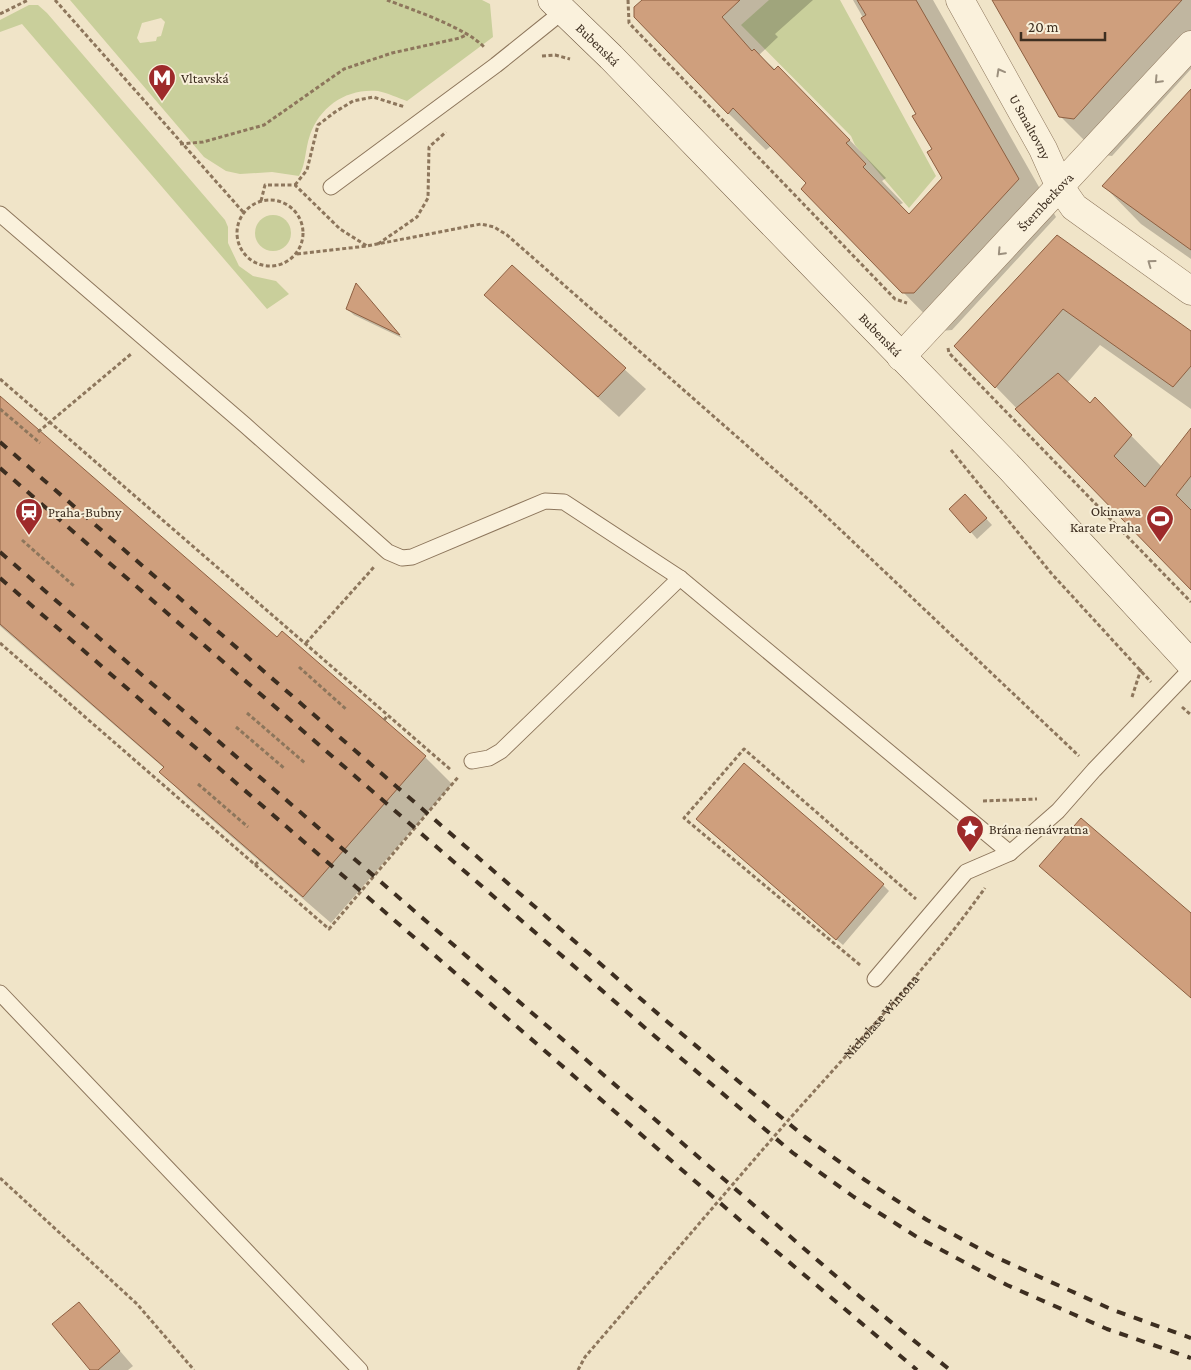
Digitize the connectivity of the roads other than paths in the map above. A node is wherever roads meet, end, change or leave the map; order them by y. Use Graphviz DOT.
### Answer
graph roads {
  1 [pos="960,0"];
  2 [pos="557,3"];
  3 [pos="1191,45"];
  4 [pos="331,187"];
  5 [pos="1060,187"];
  6 [pos="0,214"];
  7 [pos="1191,291"];
  8 [pos="901,357"];
  9 [pos="680,578"];
  10 [pos="1191,664"];
  11 [pos="1191,669"];
  12 [pos="472,761"];
  13 [pos="1010,853"];
  14 [pos="875,978"];
  15 [pos="0,993"];
  16 [pos="360,1370"];
  5 -- 1 [label="main road, U Smaltovny, one-way"];
  2 -- 4 [label="lane"];
  2 -- 8 [label="main road, Bubenská"];
  3 -- 5 [label="main road, Šternberkova, one-way"];
  7 -- 5 [label="main road, U Smaltovny, one-way"];
  5 -- 8 [label="main road, Šternberkova, one-way"];
  6 -- 9 [label="lane"];
  8 -- 10 [label="main road, Bubenská"];
  9 -- 12 [label="lane"];
  9 -- 13 [label="lane"];
  11 -- 13 [label="lane"];
  13 -- 14 [label="lane"];
  15 -- 16 [label="lane"];
}
